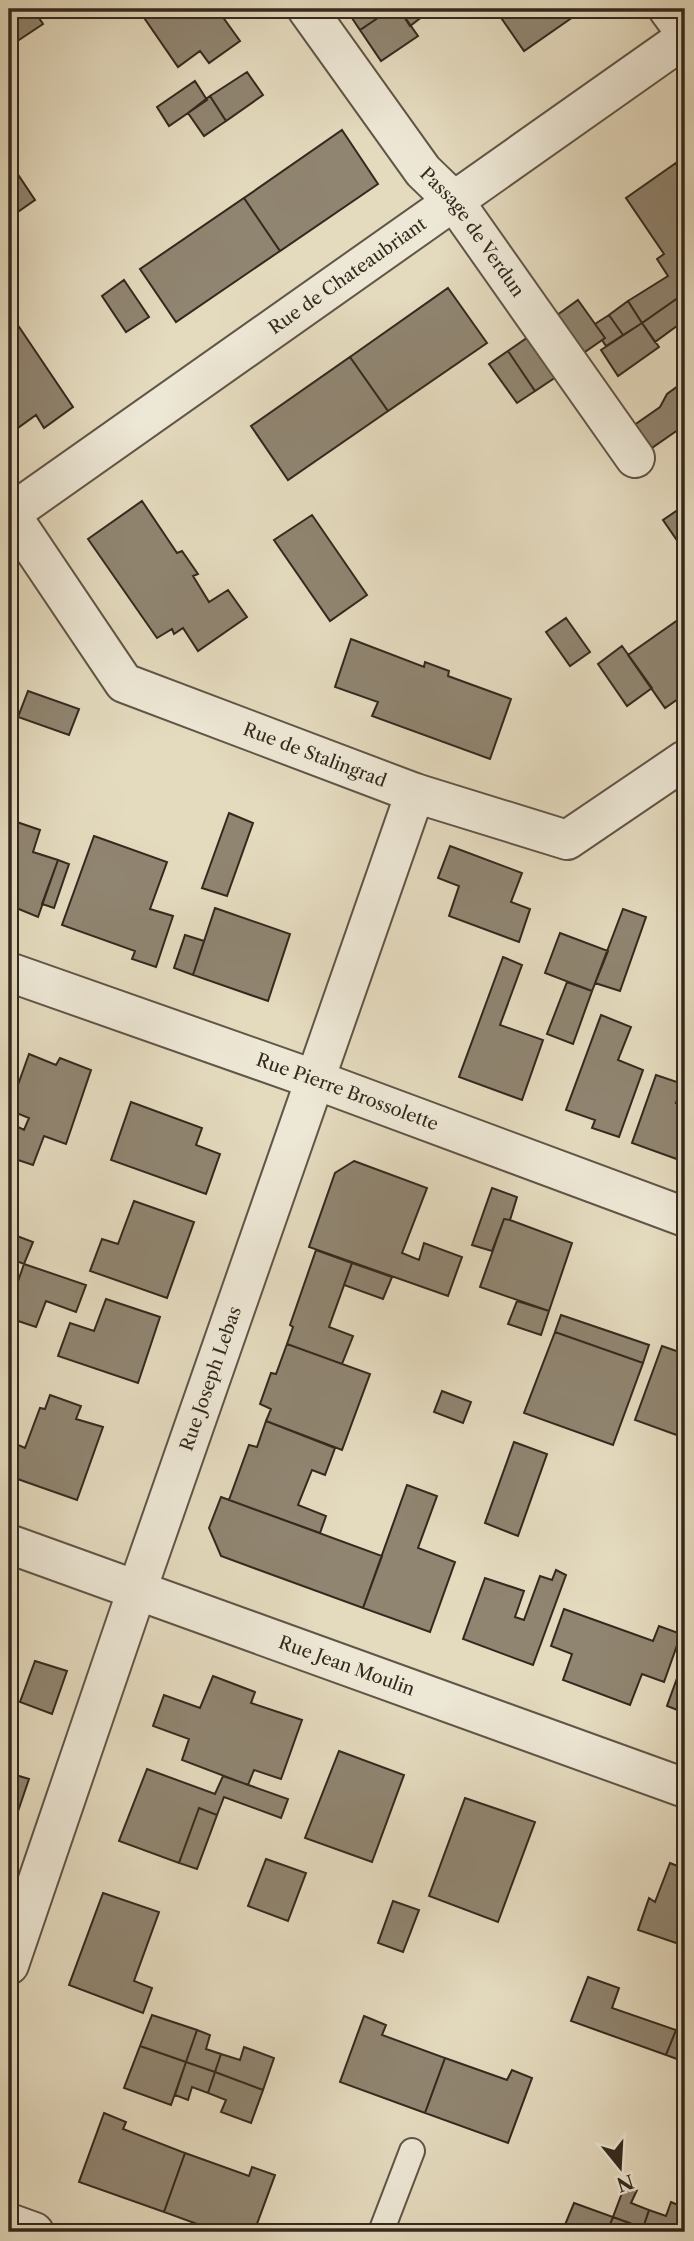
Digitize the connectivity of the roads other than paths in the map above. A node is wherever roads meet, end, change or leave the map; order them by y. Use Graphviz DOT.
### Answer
graph roads {
  1 [pos="307,9"];
  2 [pos="668,9"];
  3 [pos="685,32"];
  4 [pos="685,38"];
  5 [pos="454,201"];
  6 [pos="635,458"];
  7 [pos="9,513"];
  8 [pos="685,760"];
  9 [pos="415,793"];
  10 [pos="9,972"];
  11 [pos="316,1080"];
  12 [pos="685,1217"];
  13 [pos="9,1544"];
  14 [pos="136,1590"];
  15 [pos="685,1788"];
  16 [pos="9,1965"];
  17 [pos="412,2151"];
  18 [pos="9,2223"];
  19 [pos="34,2232"];
  20 [pos="381,2232"];
  1 -- 5 [label="street, Passage de Verdun"];
  2 -- 3 [label="street"];
  4 -- 5 [label="street, Rue de Chateaubriant"];
  5 -- 6 [label="street, Passage de Verdun"];
  5 -- 7 [label="street, Rue de Chateaubriant"];
  7 -- 9 [label="street, Rue de Stalingrad"];
  8 -- 9 [label="street, Rue de Stalingrad"];
  9 -- 11 [label="street, Rue Joseph Lebas"];
  10 -- 11 [label="street, Rue Pierre Brossolette"];
  11 -- 12 [label="street, Rue Pierre Brossolette"];
  11 -- 14 [label="street, Rue Joseph Lebas"];
  13 -- 14 [label="street, Rue Jean Moulin"];
  14 -- 15 [label="street, Rue Jean Moulin"];
  14 -- 16 [label="street, Rue Joseph Lebas"];
  17 -- 20 [label="lane"];
  18 -- 19 [label="street"];
}
